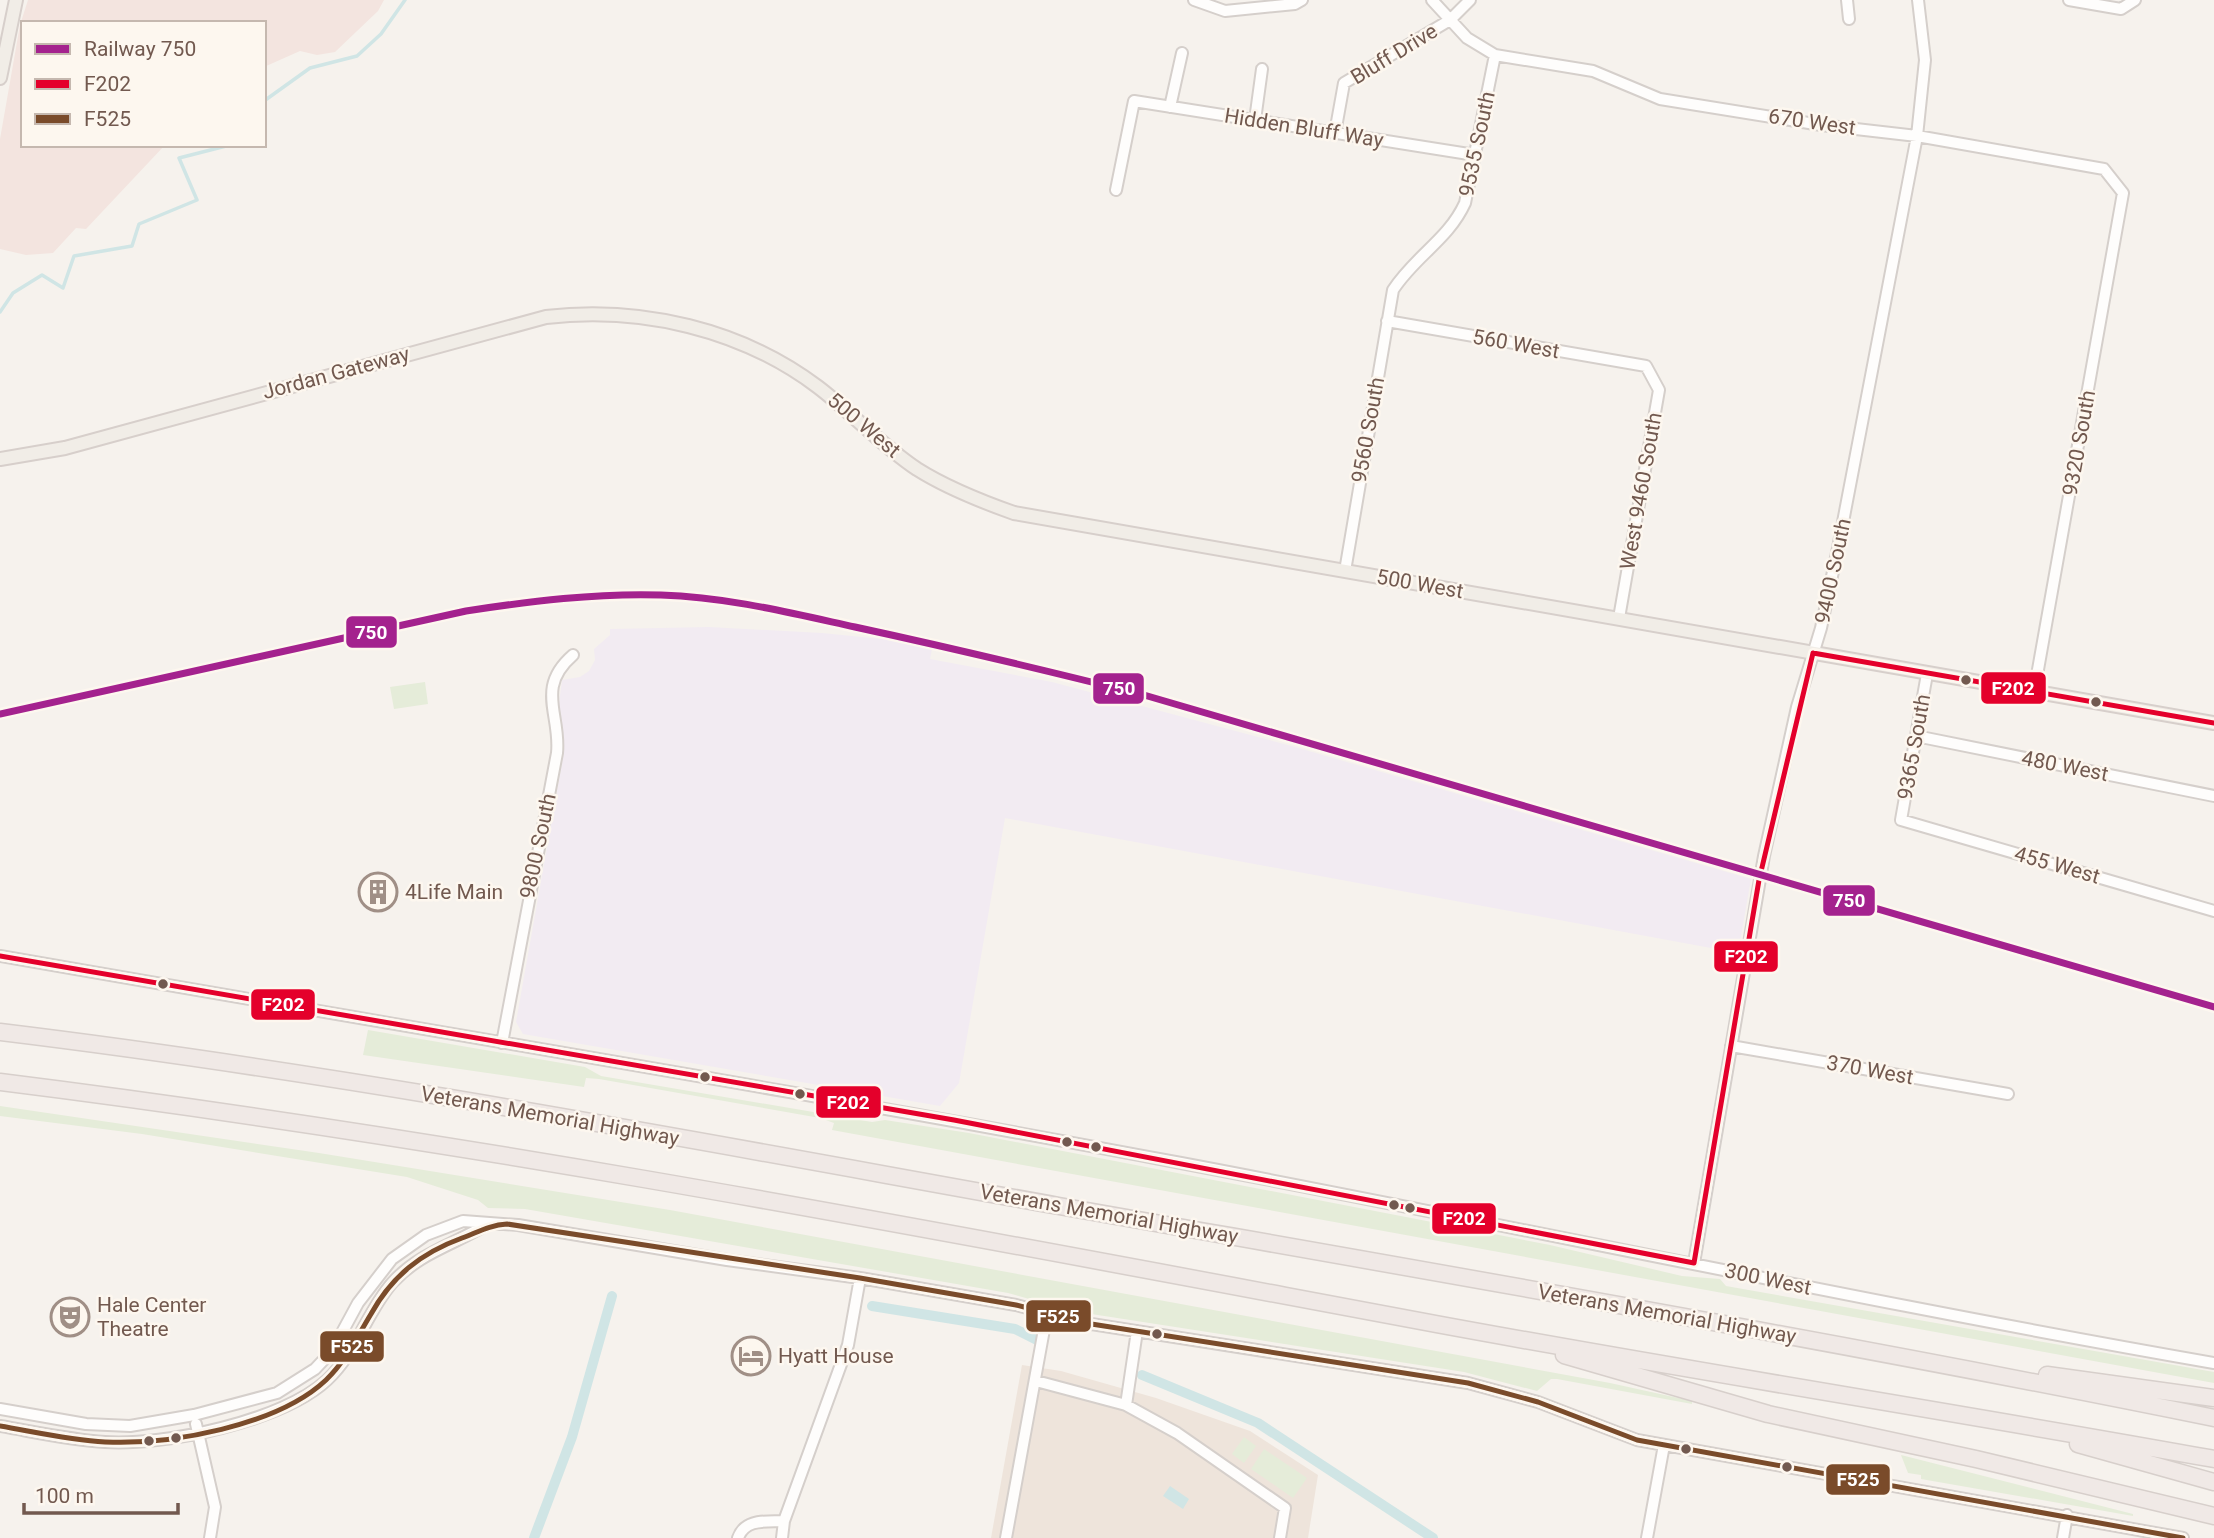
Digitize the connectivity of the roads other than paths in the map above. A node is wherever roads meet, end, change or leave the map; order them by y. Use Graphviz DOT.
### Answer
graph roads {
  1 [pos="16,0"];
  2 [pos="1194,0"];
  3 [pos="1302,0"];
  4 [pos="1432,0"];
  5 [pos="1470,0"];
  6 [pos="1847,0"];
  7 [pos="1918,0"];
  8 [pos="2069,0"];
  9 [pos="2135,0"];
  10 [pos="1849,19"];
  11 [pos="1450,20"];
  12 [pos="1182,53"];
  13 [pos="1495,55"];
  14 [pos="1262,69"];
  15 [pos="0,78"];
  16 [pos="1170,107"];
  17 [pos="1255,120"];
  18 [pos="1335,133"];
  19 [pos="1917,136"];
  20 [pos="1475,155"];
  21 [pos="1116,190"];
  22 [pos="2123,193"];
  23 [pos="1392,290"];
  24 [pos="1387,321"];
  25 [pos="675,322"];
  26 [pos="1646,366"];
  27 [pos="0,459"];
  28 [pos="1345,571"];
  29 [pos="1619,618"];
  30 [pos="1813,653"];
  31 [pos="573,656"];
  32 [pos="1927,674"];
  33 [pos="2034,692"];
  34 [pos="2214,723"];
  35 [pos="1916,736"];
  36 [pos="2214,796"];
  37 [pos="1900,820"];
  38 [pos="2214,911"];
  39 [pos="0,956"];
  40 [pos="0,1032"];
  41 [pos="502,1043"];
  42 [pos="1731,1046"];
  43 [pos="0,1082"];
  44 [pos="2008,1094"];
  45 [pos="486,1225"];
  46 [pos="1694,1264"];
  47 [pos="860,1278"];
  48 [pos="1047,1313"];
  49 [pos="1443,1325"];
  50 [pos="1136,1331"];
  51 [pos="2214,1363"];
  52 [pos="1957,1366"];
  53 [pos="1036,1381"];
  54 [pos="2214,1398"];
  55 [pos="1126,1405"];
  56 [pos="0,1409"];
  57 [pos="194,1415"];
  58 [pos="2214,1418"];
  59 [pos="1991,1419"];
  60 [pos="0,1426"];
  61 [pos="198,1431"];
  62 [pos="1664,1445"];
  63 [pos="2214,1459"];
  64 [pos="2214,1482"];
  65 [pos="2067,1515"];
  66 [pos="2214,1516"];
  67 [pos="784,1521"];
  68 [pos="210,1538"];
  69 [pos="738,1538"];
  70 [pos="782,1538"];
  71 [pos="1006,1538"];
  72 [pos="1280,1538"];
  73 [pos="1647,1538"];
  74 [pos="2063,1538"];
  75 [pos="2183,1538"];
  1 -- 15 [label="main road"];
  2 -- 3 [label="street"];
  4 -- 11 [label="street"];
  5 -- 11 [label="street, Bluff Drive"];
  6 -- 10 [label="street"];
  7 -- 19 [label="street, 9400 South"];
  8 -- 9 [label="street"];
  11 -- 13 [label="street"];
  11 -- 18 [label="street, Bluff Drive"];
  12 -- 16 [label="street"];
  13 -- 19 [label="street, 670 West"];
  13 -- 20 [label="street, 9535 South"];
  14 -- 17 [label="street"];
  16 -- 17 [label="street, Hidden Bluff Way"];
  16 -- 21 [label="street, Hidden Bluff Way"];
  17 -- 18 [label="street, Hidden Bluff Way"];
  18 -- 20 [label="street, Hidden Bluff Way"];
  19 -- 22 [label="street, 670 West"];
  19 -- 30 [label="street, 9400 South"];
  20 -- 23 [label="street, 9535 South"];
  22 -- 33 [label="street, 9320 South"];
  23 -- 24 [label="street, 9560 South"];
  24 -- 26 [label="street, 560 West"];
  24 -- 28 [label="street, 9560 South"];
  25 -- 27 [label="main road, Jordan Gateway"];
  25 -- 28 [label="main road, 500 West"];
  26 -- 29 [label="street, West 9460 South"];
  28 -- 29 [label="main road, 500 West"];
  29 -- 30 [label="main road, 500 West"];
  30 -- 32 [label="main road, 500 West"];
  30 -- 42 [label="street, 9400 South"];
  31 -- 41 [label="street, 9800 South"];
  32 -- 33 [label="main road, 500 West"];
  32 -- 35 [label="street, 9365 South"];
  33 -- 34 [label="main road, 500 West"];
  35 -- 36 [label="street, 480 West"];
  35 -- 37 [label="street, 9365 South"];
  37 -- 38 [label="street, 455 West"];
  39 -- 41 [label="street, 300 West"];
  40 -- 52 [label="highway, Veterans Memorial Highway"];
  41 -- 46 [label="street, 300 West"];
  42 -- 44 [label="street, 370 West"];
  42 -- 46 [label="street, 9400 South"];
  43 -- 49 [label="highway"];
  45 -- 47 [label="street"];
  45 -- 57 [label="street"];
  45 -- 61 [label="street"];
  46 -- 51 [label="street, 300 West"];
  47 -- 48 [label="street"];
  47 -- 67 [label="street"];
  48 -- 50 [label="street"];
  48 -- 53 [label="street"];
  49 -- 59 [label="highway"];
  49 -- 66 [label="highway"];
  50 -- 55 [label="street"];
  50 -- 62 [label="street"];
  52 -- 54 [label="highway"];
  52 -- 58 [label="highway, Veterans Memorial Highway"];
  53 -- 55 [label="street"];
  53 -- 71 [label="street"];
  55 -- 72 [label="street"];
  56 -- 57 [label="street"];
  57 -- 61 [label="street"];
  59 -- 63 [label="highway"];
  59 -- 64 [label="highway"];
  60 -- 61 [label="street"];
  61 -- 68 [label="street"];
  62 -- 65 [label="street"];
  62 -- 73 [label="street"];
  65 -- 74 [label="street"];
  65 -- 75 [label="street"];
  67 -- 69 [label="street"];
  67 -- 70 [label="street"];
}
